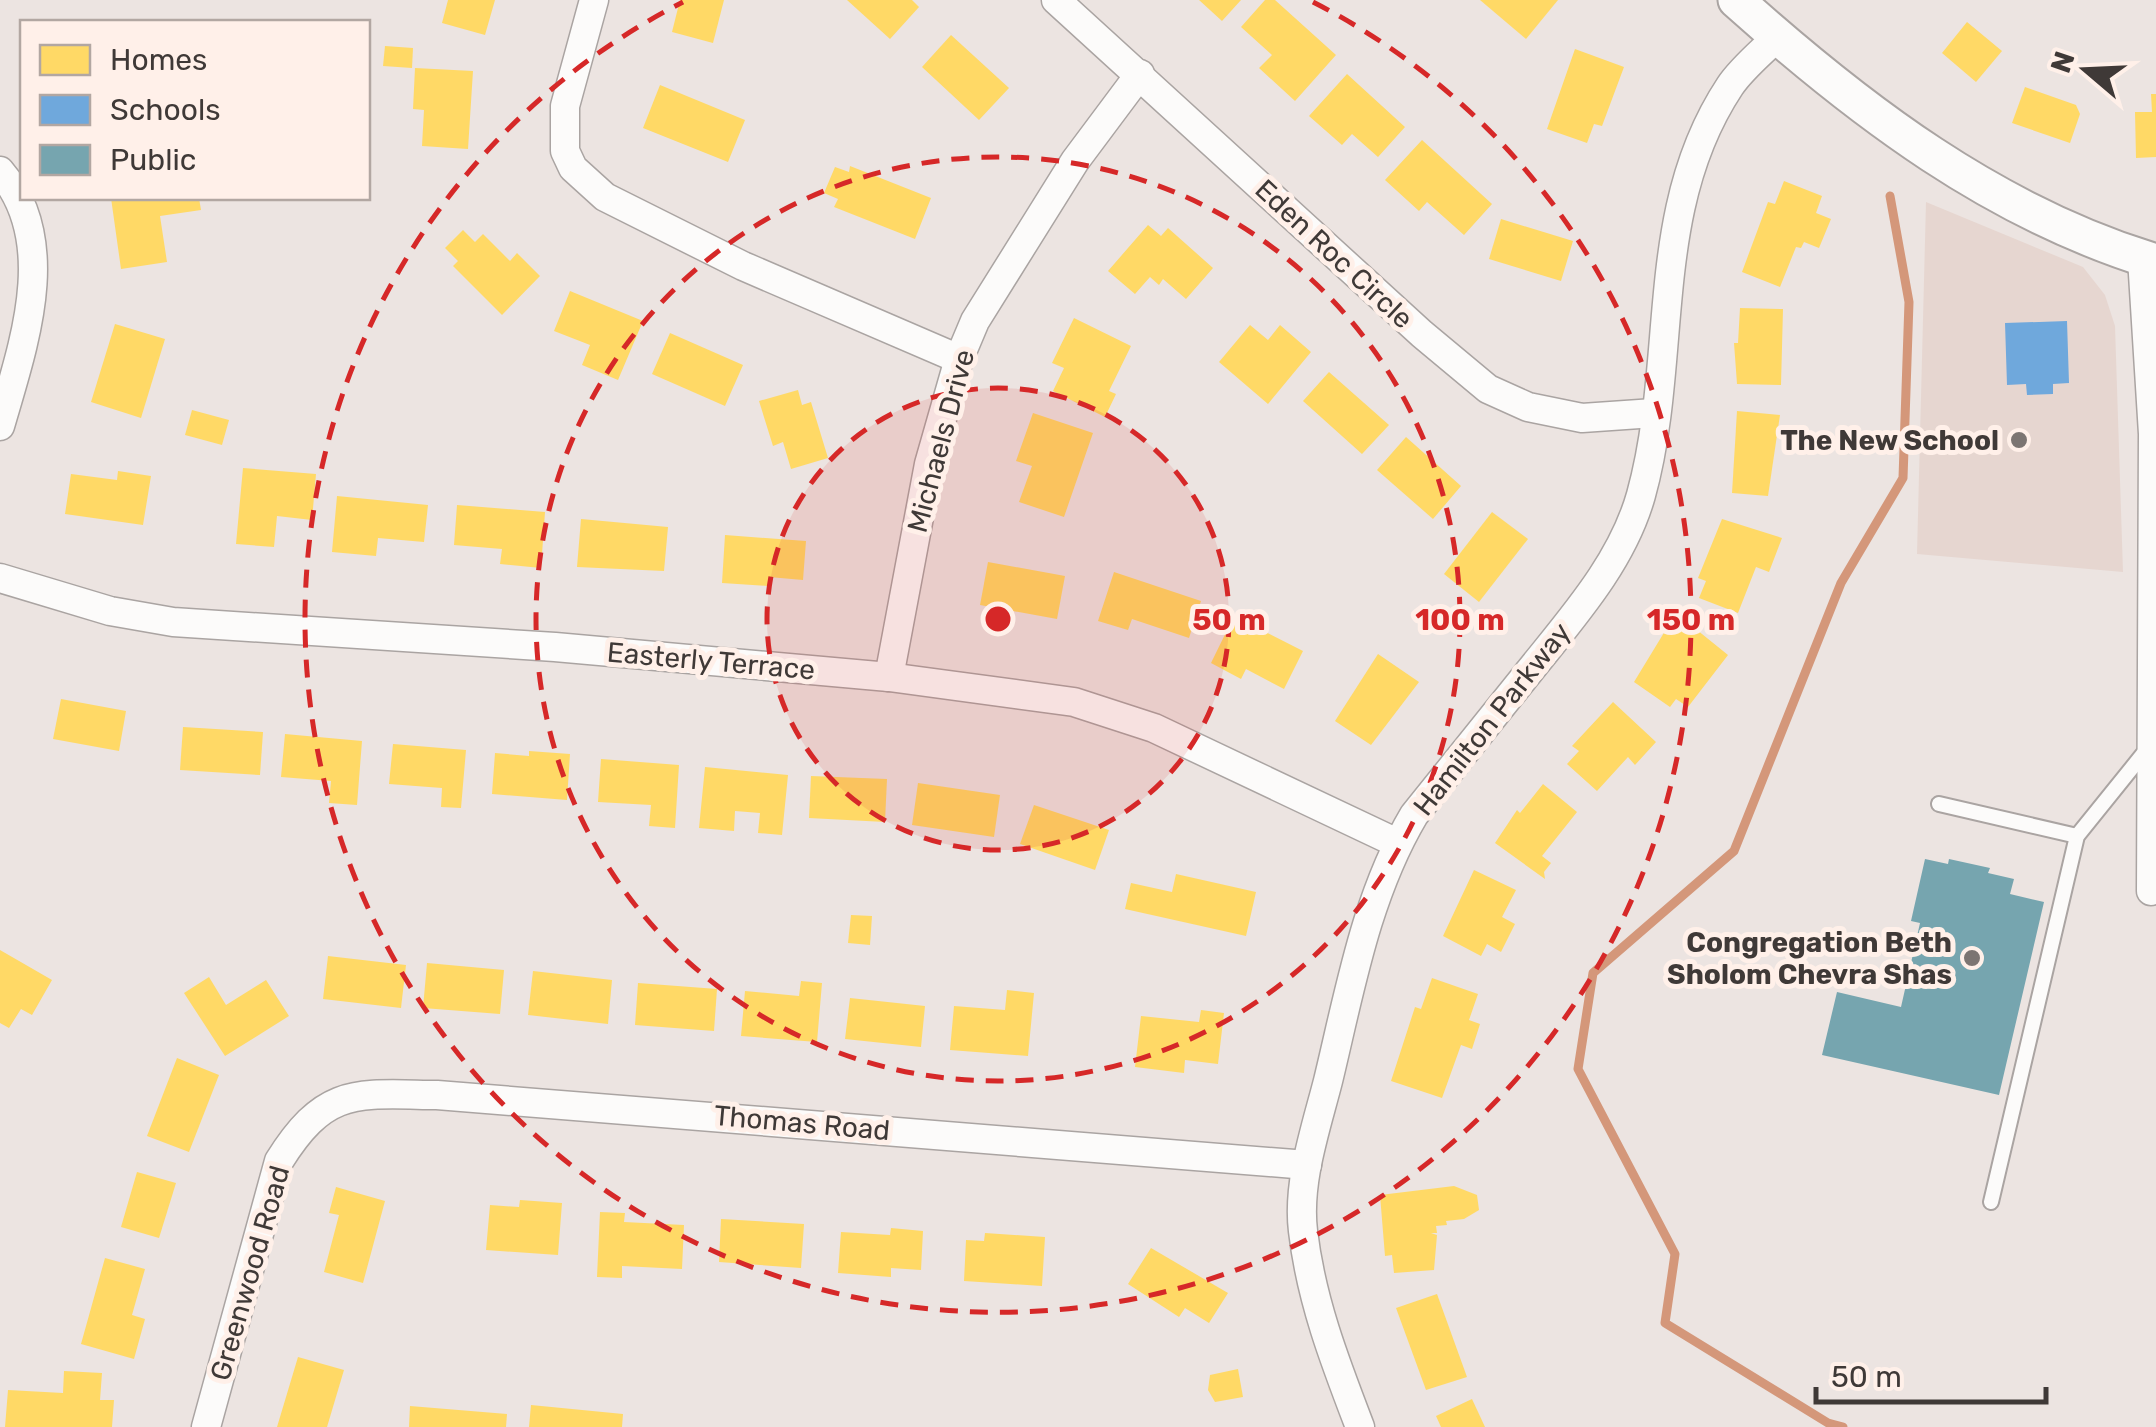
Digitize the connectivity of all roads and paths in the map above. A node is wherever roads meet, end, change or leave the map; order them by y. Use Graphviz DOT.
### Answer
graph roads {
  1 [pos="594,0"];
  2 [pos="1056,0"];
  3 [pos="1736,0"];
  4 [pos="1777,37"];
  5 [pos="1140,74"];
  6 [pos="0,171"];
  7 [pos="2149,260"];
  8 [pos="958,358"];
  9 [pos="1654,413"];
  10 [pos="0,426"];
  11 [pos="0,578"];
  12 [pos="889,676"];
  13 [pos="2152,744"];
  14 [pos="1940,804"];
  15 [pos="2078,836"];
  16 [pos="1397,844"];
  17 [pos="2151,891"];
  18 [pos="303,1122"];
  19 [pos="1307,1165"];
  20 [pos="1992,1202"];
  21 [pos="206,1427"];
  22 [pos="1360,1427"];
  1 -- 8 [label="street"];
  2 -- 5 [label="street, Eden Roc Circle"];
  3 -- 4 [label="street"];
  4 -- 7 [label="street"];
  4 -- 9 [label="street, Hamilton Parkway"];
  5 -- 8 [label="street, Michaels Drive"];
  5 -- 9 [label="street, Eden Roc Circle"];
  6 -- 10 [label="street"];
  7 -- 13 [label="street"];
  8 -- 12 [label="street, Michaels Drive"];
  9 -- 16 [label="street, Hamilton Parkway"];
  11 -- 12 [label="street, Easterly Terrace"];
  12 -- 16 [label="street, Easterly Terrace"];
  13 -- 15 [label="lane"];
  13 -- 17 [label="street"];
  14 -- 15 [label="lane"];
  15 -- 20 [label="lane"];
  16 -- 19 [label="street, Hamilton Parkway"];
  18 -- 19 [label="street, Thomas Road"];
  18 -- 21 [label="street, Greenwood Road"];
  19 -- 22 [label="street, Hamilton Parkway"];
}
